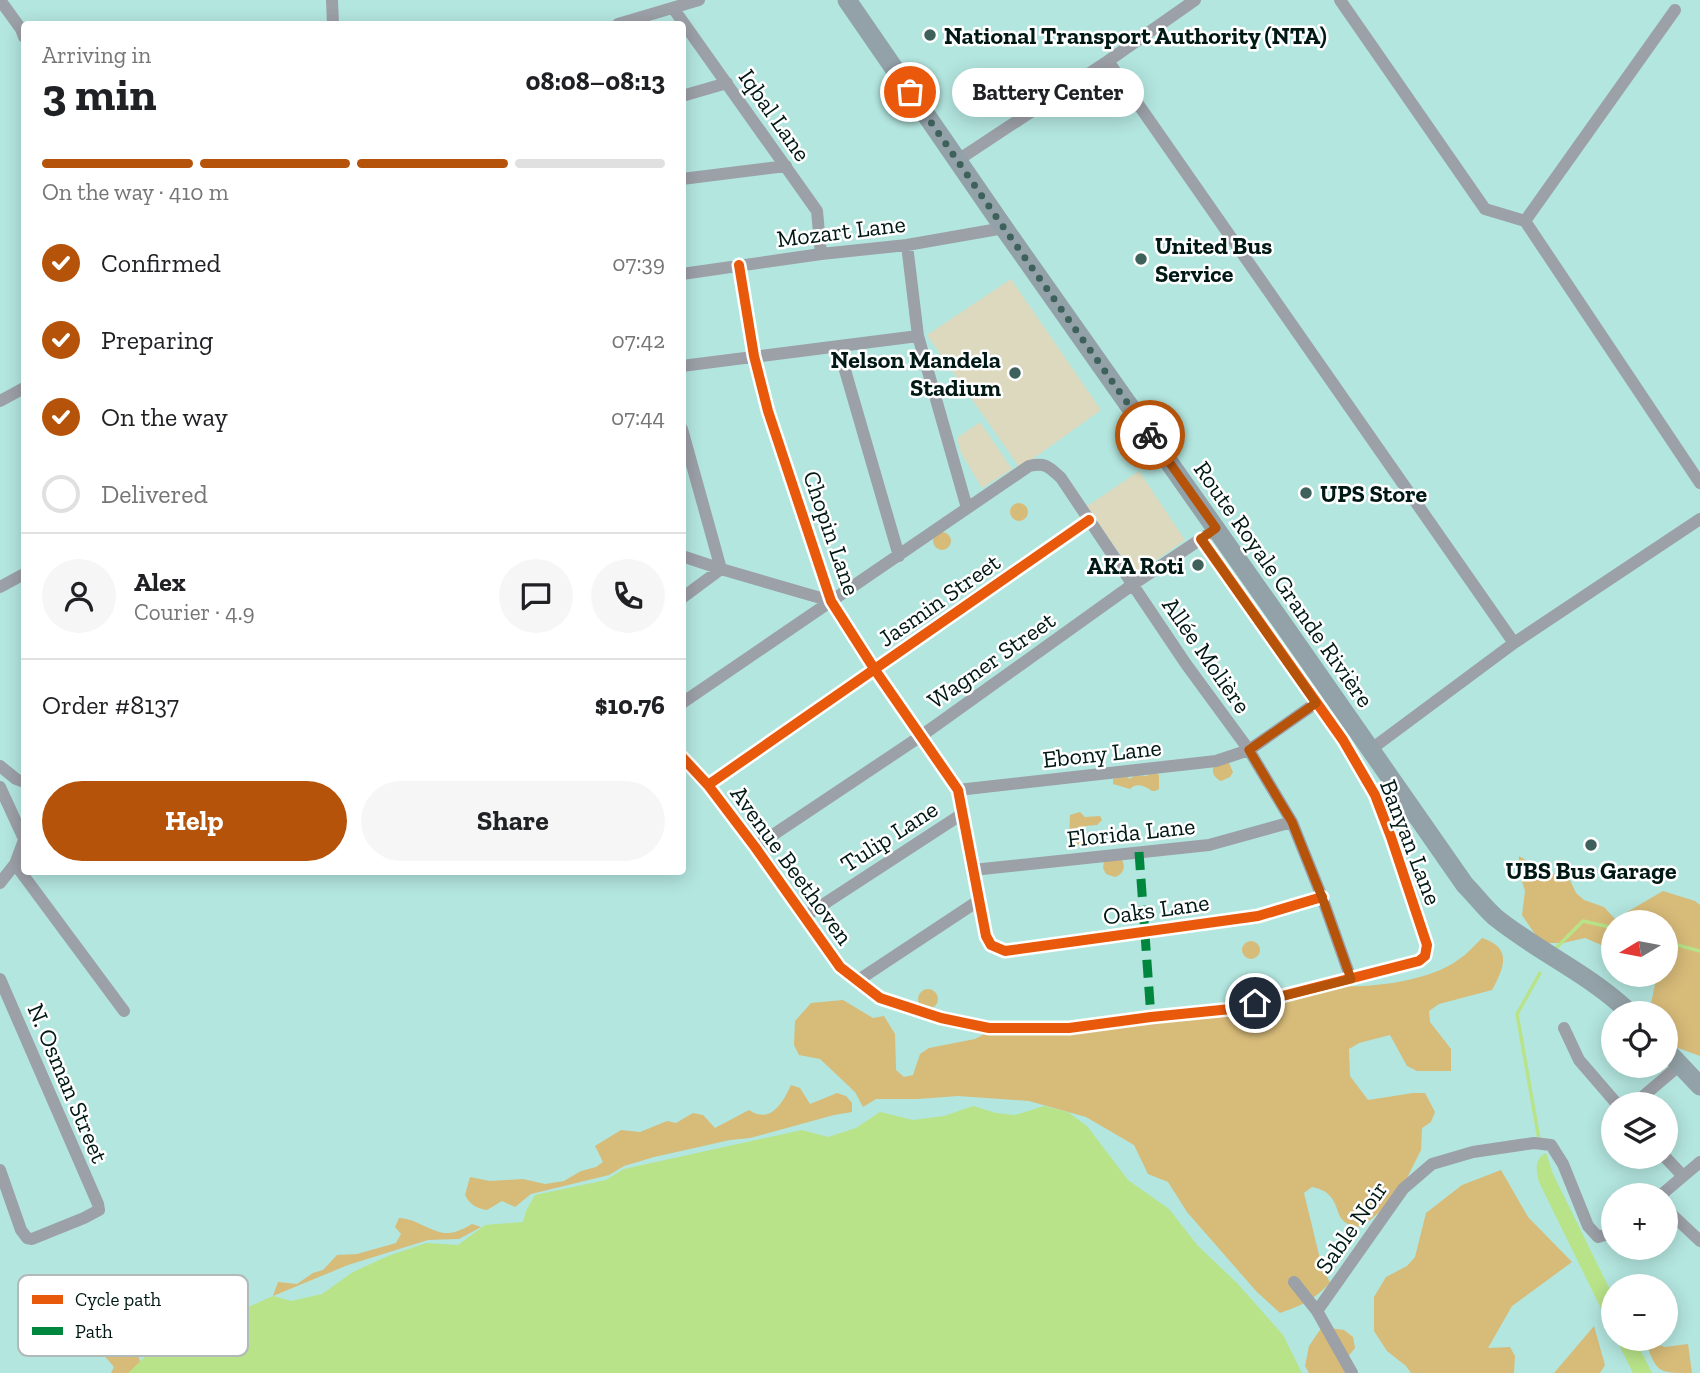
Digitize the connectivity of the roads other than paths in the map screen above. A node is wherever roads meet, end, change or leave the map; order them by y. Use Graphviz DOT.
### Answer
graph roads {
  1 [pos="0,0"];
  2 [pos="332,0"];
  3 [pos="699,0"];
  4 [pos="847,0"];
  5 [pos="1195,0"];
  6 [pos="1340,0"];
  7 [pos="673,8"];
  8 [pos="1675,10"];
  9 [pos="332,21"];
  10 [pos="628,21"];
  11 [pos="682,21"];
  12 [pos="686,26"];
  13 [pos="21,29"];
  14 [pos="1108,61"];
  15 [pos="727,83"];
  16 [pos="686,95"];
  17 [pos="958,160"];
  18 [pos="786,166"];
  19 [pos="686,178"];
  20 [pos="1525,221"];
  21 [pos="1004,228"];
  22 [pos="907,245"];
  23 [pos="821,254"];
  24 [pos="739,265"];
  25 [pos="686,273"];
  26 [pos="918,336"];
  27 [pos="838,346"];
  28 [pos="754,356"];
  29 [pos="686,365"];
  30 [pos="21,389"];
  31 [pos="0,401"];
  32 [pos="686,443"];
  33 [pos="1700,483"];
  34 [pos="967,508"];
  35 [pos="1700,519"];
  36 [pos="1089,520"];
  37 [pos="1209,534"];
  38 [pos="899,556"];
  39 [pos="686,557"];
  40 [pos="721,569"];
  41 [pos="21,576"];
  42 [pos="1132,585"];
  43 [pos="0,587"];
  44 [pos="686,595"];
  45 [pos="831,601"];
  46 [pos="1514,643"];
  47 [pos="875,670"];
  48 [pos="686,700"];
  49 [pos="1316,703"];
  50 [pos="921,736"];
  51 [pos="1249,750"];
  52 [pos="1370,750"];
  53 [pos="686,761"];
  54 [pos="0,766"];
  55 [pos="21,781"];
  56 [pos="708,785"];
  57 [pos="0,787"];
  58 [pos="958,790"];
  59 [pos="962,814"];
  60 [pos="1292,822"];
  61 [pos="21,833"];
  62 [pos="755,847"];
  63 [pos="21,848"];
  64 [pos="15,864"];
  65 [pos="973,870"];
  66 [pos="21,872"];
  67 [pos="23,875"];
  68 [pos="0,883"];
  69 [pos="1322,897"];
  70 [pos="978,901"];
  71 [pos="804,917"];
  72 [pos="994,946"];
  73 [pos="1425,956"];
  74 [pos="0,979"];
  75 [pos="1351,979"];
  76 [pos="857,981"];
  77 [pos="1617,1001"];
  78 [pos="124,1011"];
  79 [pos="1564,1028"];
  80 [pos="1678,1061"];
  81 [pos="1681,1064"];
  82 [pos="1700,1086"];
  83 [pos="1607,1092"];
  84 [pos="1648,1092"];
  85 [pos="1700,1161"];
  86 [pos="1676,1169"];
  87 [pos="0,1170"];
  88 [pos="1683,1176"];
  89 [pos="1675,1183"];
  90 [pos="1678,1220"];
  91 [pos="1601,1236"];
  92 [pos="1700,1241"];
  93 [pos="1294,1282"];
  94 [pos="1317,1311"];
  95 [pos="1352,1373"];
  1 -- 13 [label="street"];
  2 -- 9 [label="street"];
  3 -- 7 [label="street"];
  4 -- 17 [label="main road, Route Royale Grande Rivière"];
  5 -- 14 [label="street"];
  6 -- 20 [label="street"];
  7 -- 10 [label="street"];
  7 -- 11 [label="street, Iqbal Lane"];
  8 -- 20 [label="street"];
  12 -- 15 [label="street, Iqbal Lane"];
  14 -- 17 [label="street"];
  14 -- 46 [label="street"];
  15 -- 16 [label="street"];
  15 -- 18 [label="street, Iqbal Lane"];
  17 -- 21 [label="main road, Route Royale Grande Rivière"];
  18 -- 19 [label="street"];
  18 -- 23 [label="street, Iqbal Lane"];
  20 -- 33 [label="street"];
  21 -- 22 [label="street, Mozart Lane"];
  21 -- 37 [label="main road, Route Royale Grande Rivière"];
  22 -- 23 [label="street, Mozart Lane"];
  22 -- 26 [label="street"];
  23 -- 24 [label="street, Mozart Lane"];
  24 -- 25 [label="street, Mozart Lane"];
  24 -- 28 [label="street, Chopin Lane"];
  26 -- 27 [label="street"];
  26 -- 34 [label="street"];
  27 -- 28 [label="street"];
  27 -- 38 [label="street"];
  28 -- 29 [label="street"];
  28 -- 45 [label="street, Chopin Lane"];
  30 -- 31 [label="street"];
  32 -- 40 [label="street"];
  34 -- 36 [label="street, Allée Molière"];
  34 -- 38 [label="street"];
  35 -- 46 [label="street"];
  36 -- 42 [label="street, Allée Molière"];
  36 -- 47 [label="street, Jasmin Street"];
  37 -- 42 [label="street, Wagner Street"];
  37 -- 49 [label="street, Banyan Lane"];
  37 -- 52 [label="main road, Route Royale Grande Rivière"];
  38 -- 45 [label="street"];
  39 -- 40 [label="street"];
  40 -- 44 [label="street"];
  40 -- 45 [label="street"];
  41 -- 43 [label="street"];
  42 -- 50 [label="street, Wagner Street"];
  42 -- 51 [label="street, Allée Molière"];
  45 -- 47 [label="street, Chopin Lane"];
  45 -- 48 [label="street"];
  46 -- 52 [label="street"];
  47 -- 50 [label="street, Chopin Lane"];
  47 -- 56 [label="street, Jasmin Street"];
  49 -- 51 [label="street, Ebony Lane"];
  49 -- 73 [label="street, Banyan Lane"];
  50 -- 58 [label="street, Chopin Lane"];
  50 -- 62 [label="street, Wagner Street"];
  51 -- 58 [label="street, Ebony Lane"];
  51 -- 60 [label="street, Allée Molière"];
  52 -- 77 [label="main road, Route Royale Grande Rivière"];
  53 -- 56 [label="street, Avenue Beethoven"];
  54 -- 55 [label="street"];
  56 -- 62 [label="street, Avenue Beethoven"];
  57 -- 61 [label="street"];
  58 -- 59 [label="street, Chopin Lane"];
  59 -- 65 [label="street, Chopin Lane"];
  59 -- 71 [label="street, Tulip Lane"];
  60 -- 65 [label="street, Florida Lane"];
  60 -- 69 [label="street, Allée Molière"];
  62 -- 71 [label="street, Avenue Beethoven"];
  63 -- 64 [label="street"];
  64 -- 66 [label="street"];
  64 -- 68 [label="street"];
  65 -- 70 [label="street, Chopin Lane"];
  67 -- 78 [label="street"];
  69 -- 72 [label="street, Oaks Lane"];
  69 -- 75 [label="street, Allée Molière"];
  70 -- 72 [label="street, Chopin Lane"];
  70 -- 76 [label="street"];
  71 -- 76 [label="street, Avenue Beethoven"];
  73 -- 75 [label="street, Avenue Beethoven"];
  74 -- 87 [label="street, N. Osman Street"];
  75 -- 76 [label="street, Avenue Beethoven"];
  79 -- 83 [label="street"];
  80 -- 81 [label="main road"];
  81 -- 82 [label="main road"];
  81 -- 84 [label="street"];
  85 -- 88 [label="street"];
  86 -- 88 [label="street"];
  88 -- 89 [label="street"];
  90 -- 92 [label="street"];
  91 -- 94 [label="street, Sable Noir"];
  93 -- 94 [label="street"];
  94 -- 95 [label="street"];
}
